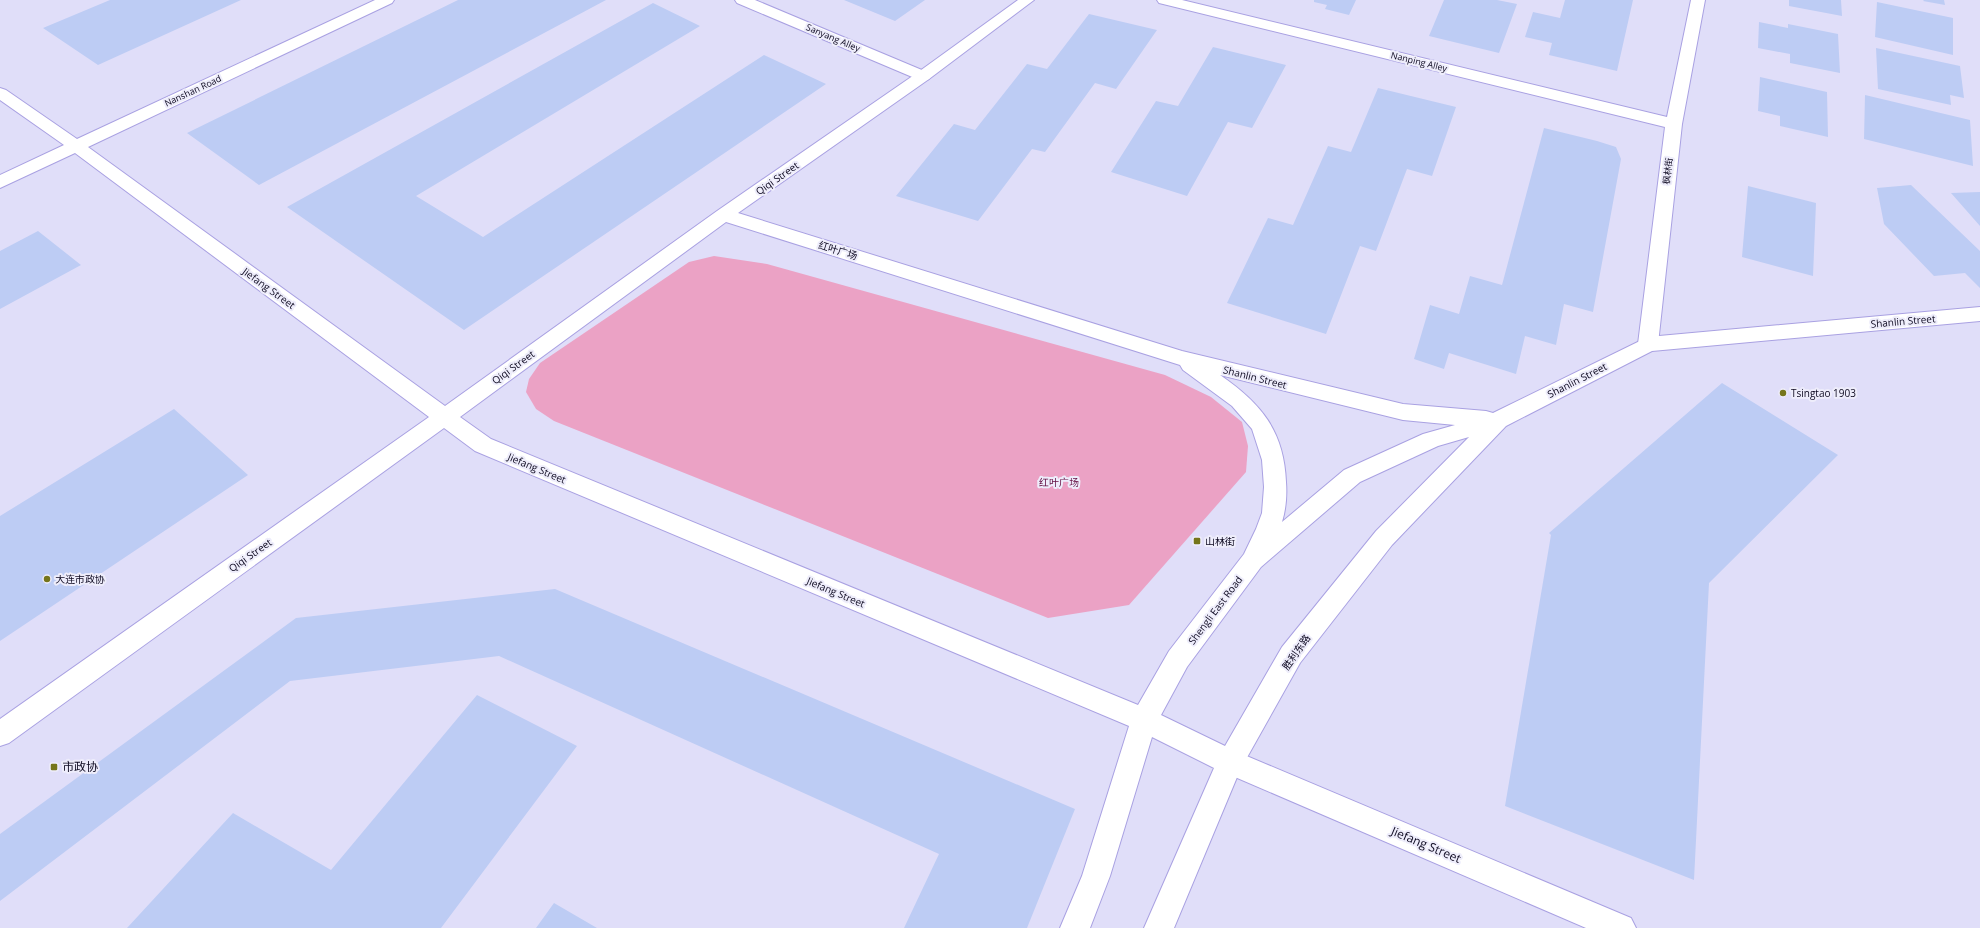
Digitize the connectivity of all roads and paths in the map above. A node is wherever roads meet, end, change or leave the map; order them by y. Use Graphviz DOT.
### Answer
graph roads {
  1 [pos="387,0"];
  2 [pos="742,0"];
  3 [pos="1027,0"];
  4 [pos="1164,0"];
  5 [pos="1698,0"];
  6 [pos="923,76"];
  7 [pos="0,92"];
  8 [pos="1674,124"];
  9 [pos="76,146"];
  10 [pos="0,182"];
  11 [pos="723,215"];
  12 [pos="1980,314"];
  13 [pos="1648,344"];
  14 [pos="1181,358"];
  15 [pos="444,417"];
  16 [pos="1499,420"];
  17 [pos="1253,560"];
  18 [pos="1144,720"];
  19 [pos="0,734"];
  20 [pos="1230,762"];
  21 [pos="1075,928"];
  22 [pos="1159,928"];
  23 [pos="1621,928"];
  1 -- 9 [label="street, Nanshan Road"];
  2 -- 6 [label="street, Sanyang Alley"];
  3 -- 6 [label="street, Qiqi Street"];
  4 -- 8 [label="street, Nanping Alley"];
  5 -- 8 [label="street, 枫林街"];
  6 -- 11 [label="street, Qiqi Street"];
  7 -- 9 [label="street, Jiefang Street"];
  8 -- 13 [label="street, 枫林街"];
  9 -- 10 [label="street, Nanshan Road"];
  9 -- 15 [label="street, Jiefang Street"];
  11 -- 14 [label="street, 红叶广场"];
  11 -- 15 [label="street, Qiqi Street"];
  12 -- 13 [label="street, Shanlin Street"];
  13 -- 16 [label="street, Shanlin Street"];
  14 -- 16 [label="street, Shanlin Street"];
  14 -- 17 [label="street"];
  15 -- 18 [label="street, Jiefang Street"];
  15 -- 19 [label="street, Qiqi Street"];
  16 -- 17 [label="street, Shengli East Road"];
  16 -- 20 [label="street, 胜利东路"];
  17 -- 18 [label="street, Shengli East Road"];
  18 -- 20 [label="street, Jiefang Street"];
  18 -- 21 [label="street, Shengli East Road"];
  20 -- 22 [label="street, 胜利东路"];
  20 -- 23 [label="street, Jiefang Street"];
}
